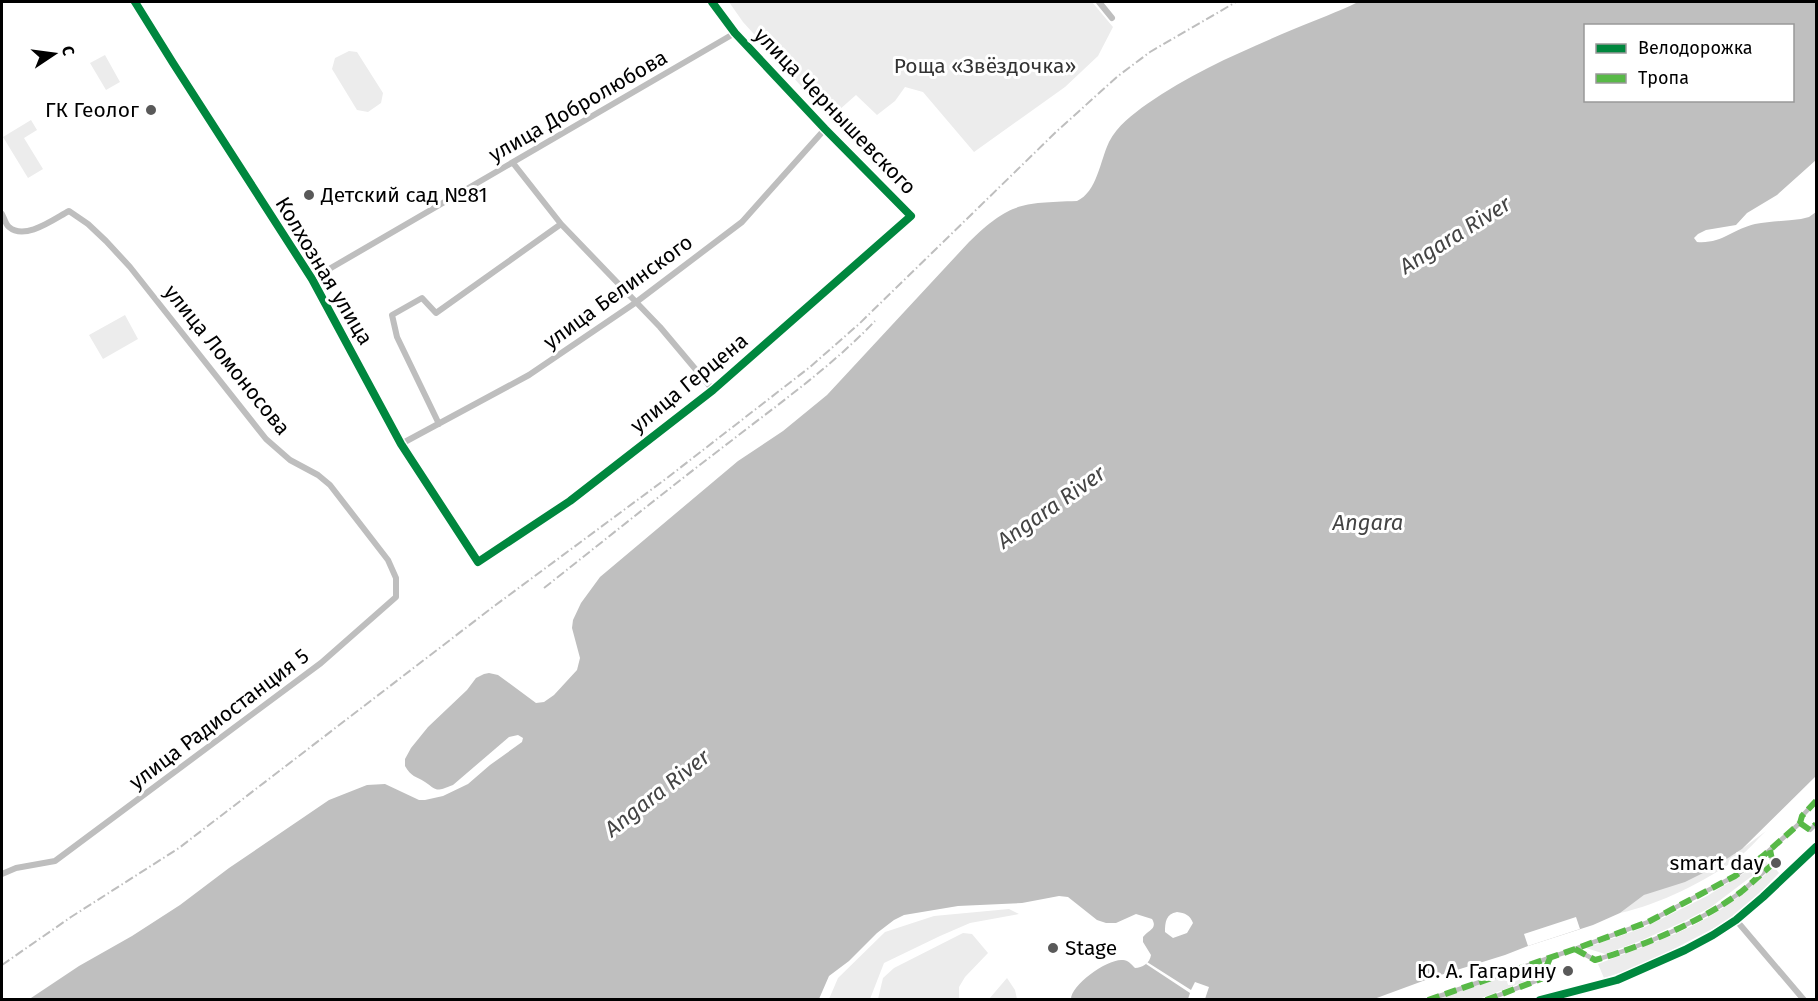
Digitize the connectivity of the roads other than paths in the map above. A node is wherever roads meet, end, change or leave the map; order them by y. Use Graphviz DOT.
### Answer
graph roads {
  1 [pos="135,2"];
  2 [pos="712,2"];
  3 [pos="1099,2"];
  4 [pos="1112,18"];
  5 [pos="735,33"];
  6 [pos="825,129"];
  7 [pos="513,163"];
  8 [pos="2,214"];
  9 [pos="911,216"];
  10 [pos="561,224"];
  11 [pos="312,279"];
  12 [pos="635,303"];
  13 [pos="713,390"];
  14 [pos="439,424"];
  15 [pos="401,444"];
  16 [pos="478,562"];
  17 [pos="396,597"];
  18 [pos="1816,801"];
  19 [pos="1800,824"];
  20 [pos="1816,824"];
  21 [pos="1816,847"];
  22 [pos="1770,850"];
  23 [pos="2,874"];
  24 [pos="1736,920"];
  25 [pos="1575,949"];
  26 [pos="1550,958"];
  27 [pos="1428,999"];
  28 [pos="1486,999"];
  29 [pos="1540,999"];
  30 [pos="1804,999"];
  1 -- 11 [label="street, Колхозная улица"];
  2 -- 5 [label="street, улица Чернышевского"];
  3 -- 4 [label="street"];
  5 -- 6 [label="street, улица Чернышевского"];
  5 -- 7 [label="street, улица Добролюбова"];
  6 -- 9 [label="street, улица Чернышевского"];
  6 -- 12 [label="street, улица Белинского"];
  7 -- 10 [label="street"];
  7 -- 11 [label="street, улица Добролюбова"];
  8 -- 17 [label="street, улица Ломоносова"];
  9 -- 13 [label="street, улица Герцена"];
  10 -- 12 [label="street"];
  10 -- 14 [label="street"];
  11 -- 15 [label="street, Колхозная улица"];
  12 -- 13 [label="street"];
  12 -- 14 [label="street, улица Белинского"];
  13 -- 16 [label="street, улица Герцена"];
  14 -- 15 [label="street, улица Белинского"];
  15 -- 16 [label="street, Колхозная улица"];
  17 -- 23 [label="street, улица Радиостанция 5"];
  18 -- 19 [label="street"];
  19 -- 20 [label="street"];
  19 -- 22 [label="street"];
  21 -- 24 [label="street"];
  22 -- 25 [label="street"];
  22 -- 25 [label="street"];
  24 -- 29 [label="street"];
  24 -- 30 [label="street"];
  25 -- 26 [label="street"];
  26 -- 27 [label="street"];
  26 -- 28 [label="street"];
}
